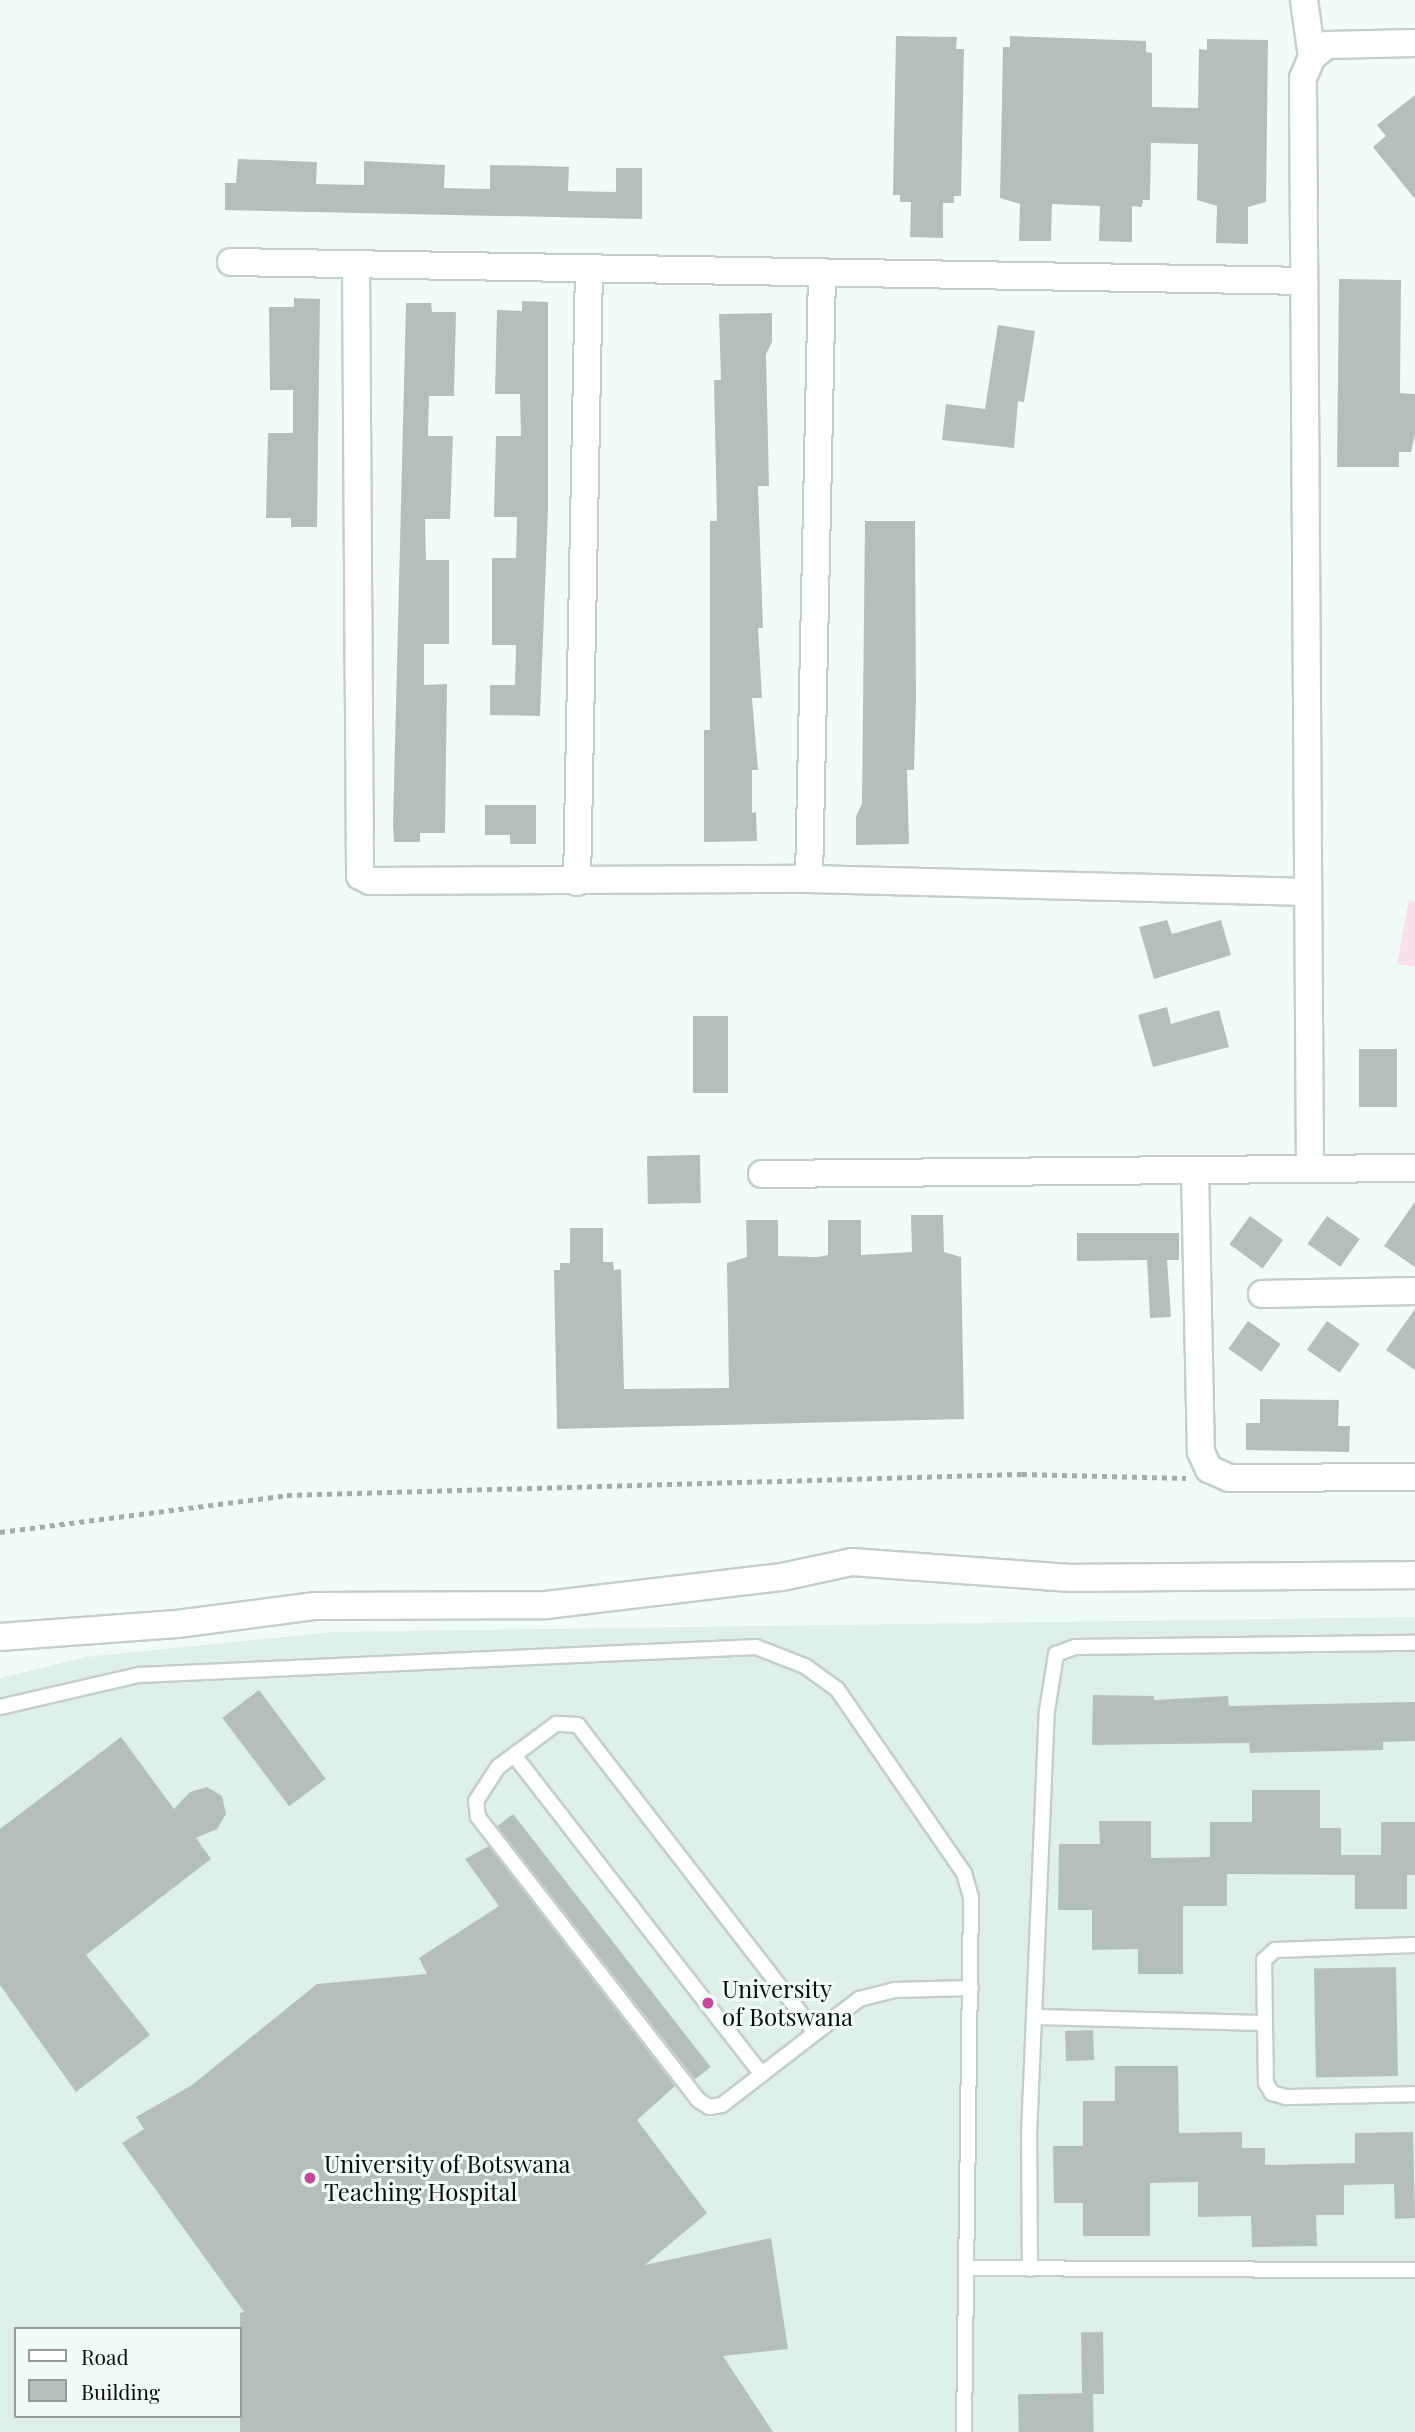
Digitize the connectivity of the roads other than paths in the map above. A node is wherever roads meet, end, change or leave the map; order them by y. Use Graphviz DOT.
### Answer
graph roads {
  1 [pos="1304,0"];
  2 [pos="1415,43"];
  3 [pos="1312,57"];
  4 [pos="231,262"];
  5 [pos="356,265"];
  6 [pos="589,270"];
  7 [pos="822,273"];
  8 [pos="1304,281"];
  9 [pos="809,879"];
  10 [pos="577,883"];
  11 [pos="1308,892"];
  12 [pos="1415,1168"];
  13 [pos="1310,1169"];
  14 [pos="1195,1170"];
  15 [pos="762,1174"];
  16 [pos="1415,1291"];
  17 [pos="1262,1294"];
  18 [pos="1415,1477"];
  19 [pos="1415,1575"];
  20 [pos="0,1637"];
  21 [pos="1415,1643"];
  22 [pos="0,1707"];
  23 [pos="514,1755"];
  24 [pos="1415,1945"];
  25 [pos="971,1988"];
  26 [pos="1035,2017"];
  27 [pos="1264,2023"];
  28 [pos="815,2032"];
  29 [pos="761,2074"];
  30 [pos="1415,2094"];
  31 [pos="967,2269"];
  32 [pos="1030,2269"];
  33 [pos="1415,2270"];
  34 [pos="964,2432"];
  1 -- 3 [label="street"];
  2 -- 3 [label="street"];
  3 -- 8 [label="street"];
  4 -- 5 [label="street"];
  5 -- 6 [label="street"];
  5 -- 10 [label="street"];
  6 -- 7 [label="street"];
  6 -- 10 [label="street"];
  7 -- 8 [label="street"];
  7 -- 9 [label="street"];
  8 -- 11 [label="street"];
  9 -- 10 [label="street"];
  9 -- 11 [label="street"];
  11 -- 13 [label="street"];
  12 -- 13 [label="street"];
  13 -- 14 [label="street"];
  14 -- 15 [label="street"];
  14 -- 18 [label="street"];
  16 -- 17 [label="street"];
  19 -- 20 [label="street"];
  21 -- 26 [label="lane"];
  22 -- 25 [label="lane"];
  23 -- 28 [label="lane"];
  23 -- 29 [label="lane"];
  23 -- 29 [label="lane"];
  24 -- 27 [label="lane"];
  25 -- 28 [label="lane"];
  25 -- 31 [label="lane"];
  26 -- 27 [label="lane"];
  26 -- 32 [label="lane"];
  27 -- 30 [label="lane"];
  28 -- 29 [label="lane"];
  31 -- 32 [label="lane"];
  31 -- 34 [label="lane"];
  32 -- 33 [label="lane"];
}
